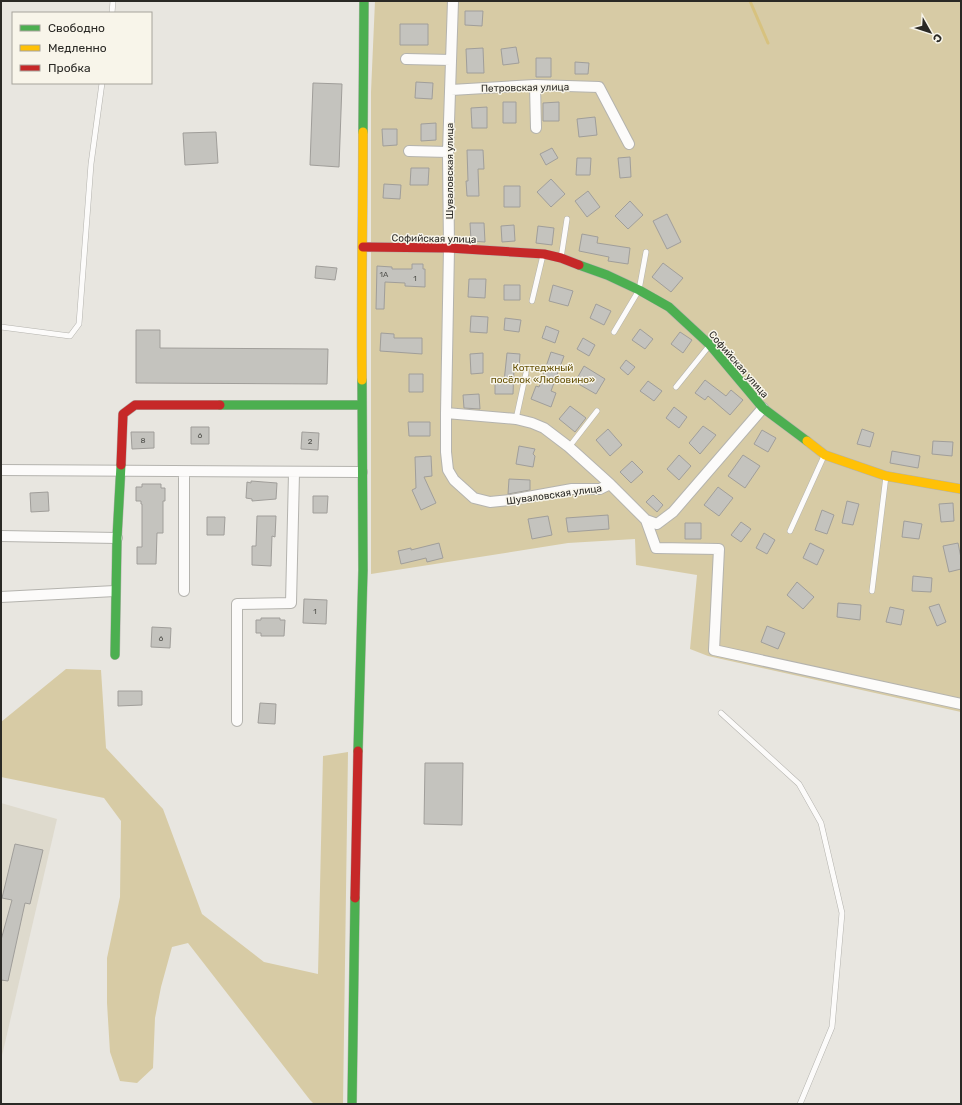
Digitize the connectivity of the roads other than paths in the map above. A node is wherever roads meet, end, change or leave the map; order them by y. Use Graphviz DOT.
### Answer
graph roads {
  1 [pos="113,1"];
  2 [pos="364,1"];
  3 [pos="453,1"];
  4 [pos="112,12"];
  5 [pos="406,59"];
  6 [pos="451,60"];
  7 [pos="102,84"];
  8 [pos="535,86"];
  9 [pos="451,90"];
  10 [pos="536,128"];
  11 [pos="628,144"];
  12 [pos="409,152"];
  13 [pos="448,152"];
  14 [pos="567,219"];
  15 [pos="363,247"];
  16 [pos="449,248"];
  17 [pos="646,252"];
  18 [pos="544,254"];
  19 [pos="561,258"];
  20 [pos="639,290"];
  21 [pos="532,301"];
  22 [pos="1,327"];
  23 [pos="614,332"];
  24 [pos="710,345"];
  25 [pos="526,373"];
  26 [pos="676,387"];
  27 [pos="362,405"];
  28 [pos="764,408"];
  29 [pos="597,411"];
  30 [pos="446,413"];
  31 [pos="516,419"];
  32 [pos="569,446"];
  33 [pos="825,454"];
  34 [pos="1,470"];
  35 [pos="120,472"];
  36 [pos="184,472"];
  37 [pos="362,472"];
  38 [pos="294,473"];
  39 [pos="886,476"];
  40 [pos="610,484"];
  41 [pos="961,489"];
  42 [pos="646,520"];
  43 [pos="790,531"];
  44 [pos="1,536"];
  45 [pos="116,538"];
  46 [pos="184,591"];
  47 [pos="872,591"];
  48 [pos="115,592"];
  49 [pos="1,597"];
  50 [pos="115,656"];
  51 [pos="961,704"];
  52 [pos="721,713"];
  53 [pos="237,721"];
  54 [pos="352,1104"];
  55 [pos="800,1104"];
  1 -- 4 [label="lane"];
  2 -- 15 [label="street"];
  3 -- 6 [label="street, Шуваловская улица"];
  5 -- 6 [label="street"];
  6 -- 9 [label="street, Шуваловская улица"];
  7 -- 22 [label="lane"];
  8 -- 9 [label="street, Петровская улица"];
  8 -- 10 [label="street"];
  8 -- 11 [label="street, Петровская улица"];
  9 -- 13 [label="street, Шуваловская улица"];
  12 -- 13 [label="street"];
  13 -- 16 [label="street, Шуваловская улица"];
  14 -- 19 [label="lane"];
  15 -- 16 [label="street, Софийская улица"];
  15 -- 27 [label="street"];
  16 -- 18 [label="street, Софийская улица"];
  16 -- 30 [label="street, Шуваловская улица"];
  17 -- 20 [label="lane"];
  18 -- 19 [label="street, Софийская улица"];
  18 -- 21 [label="lane"];
  19 -- 20 [label="street, Софийская улица"];
  20 -- 23 [label="lane"];
  20 -- 24 [label="street, Софийская улица"];
  24 -- 26 [label="lane"];
  24 -- 28 [label="street, Софийская улица"];
  25 -- 31 [label="lane"];
  27 -- 35 [label="street"];
  27 -- 37 [label="street"];
  28 -- 33 [label="street, Софийская улица"];
  28 -- 42 [label="street"];
  29 -- 32 [label="lane"];
  30 -- 31 [label="street, Шуваловская улица"];
  30 -- 40 [label="street, Шуваловская улица"];
  31 -- 32 [label="street, Шуваловская улица"];
  32 -- 40 [label="street, Шуваловская улица"];
  33 -- 39 [label="street, Софийская улица"];
  33 -- 43 [label="lane"];
  34 -- 35 [label="street"];
  35 -- 36 [label="street"];
  35 -- 45 [label="street"];
  36 -- 38 [label="street"];
  36 -- 46 [label="street"];
  37 -- 38 [label="street"];
  37 -- 54 [label="street"];
  38 -- 53 [label="street"];
  39 -- 41 [label="street, Софийская улица"];
  39 -- 47 [label="lane"];
  40 -- 42 [label="street, Шуваловская улица"];
  42 -- 51 [label="street"];
  44 -- 45 [label="street"];
  45 -- 48 [label="street"];
  48 -- 49 [label="street"];
  48 -- 50 [label="street"];
  52 -- 55 [label="lane"];
}
